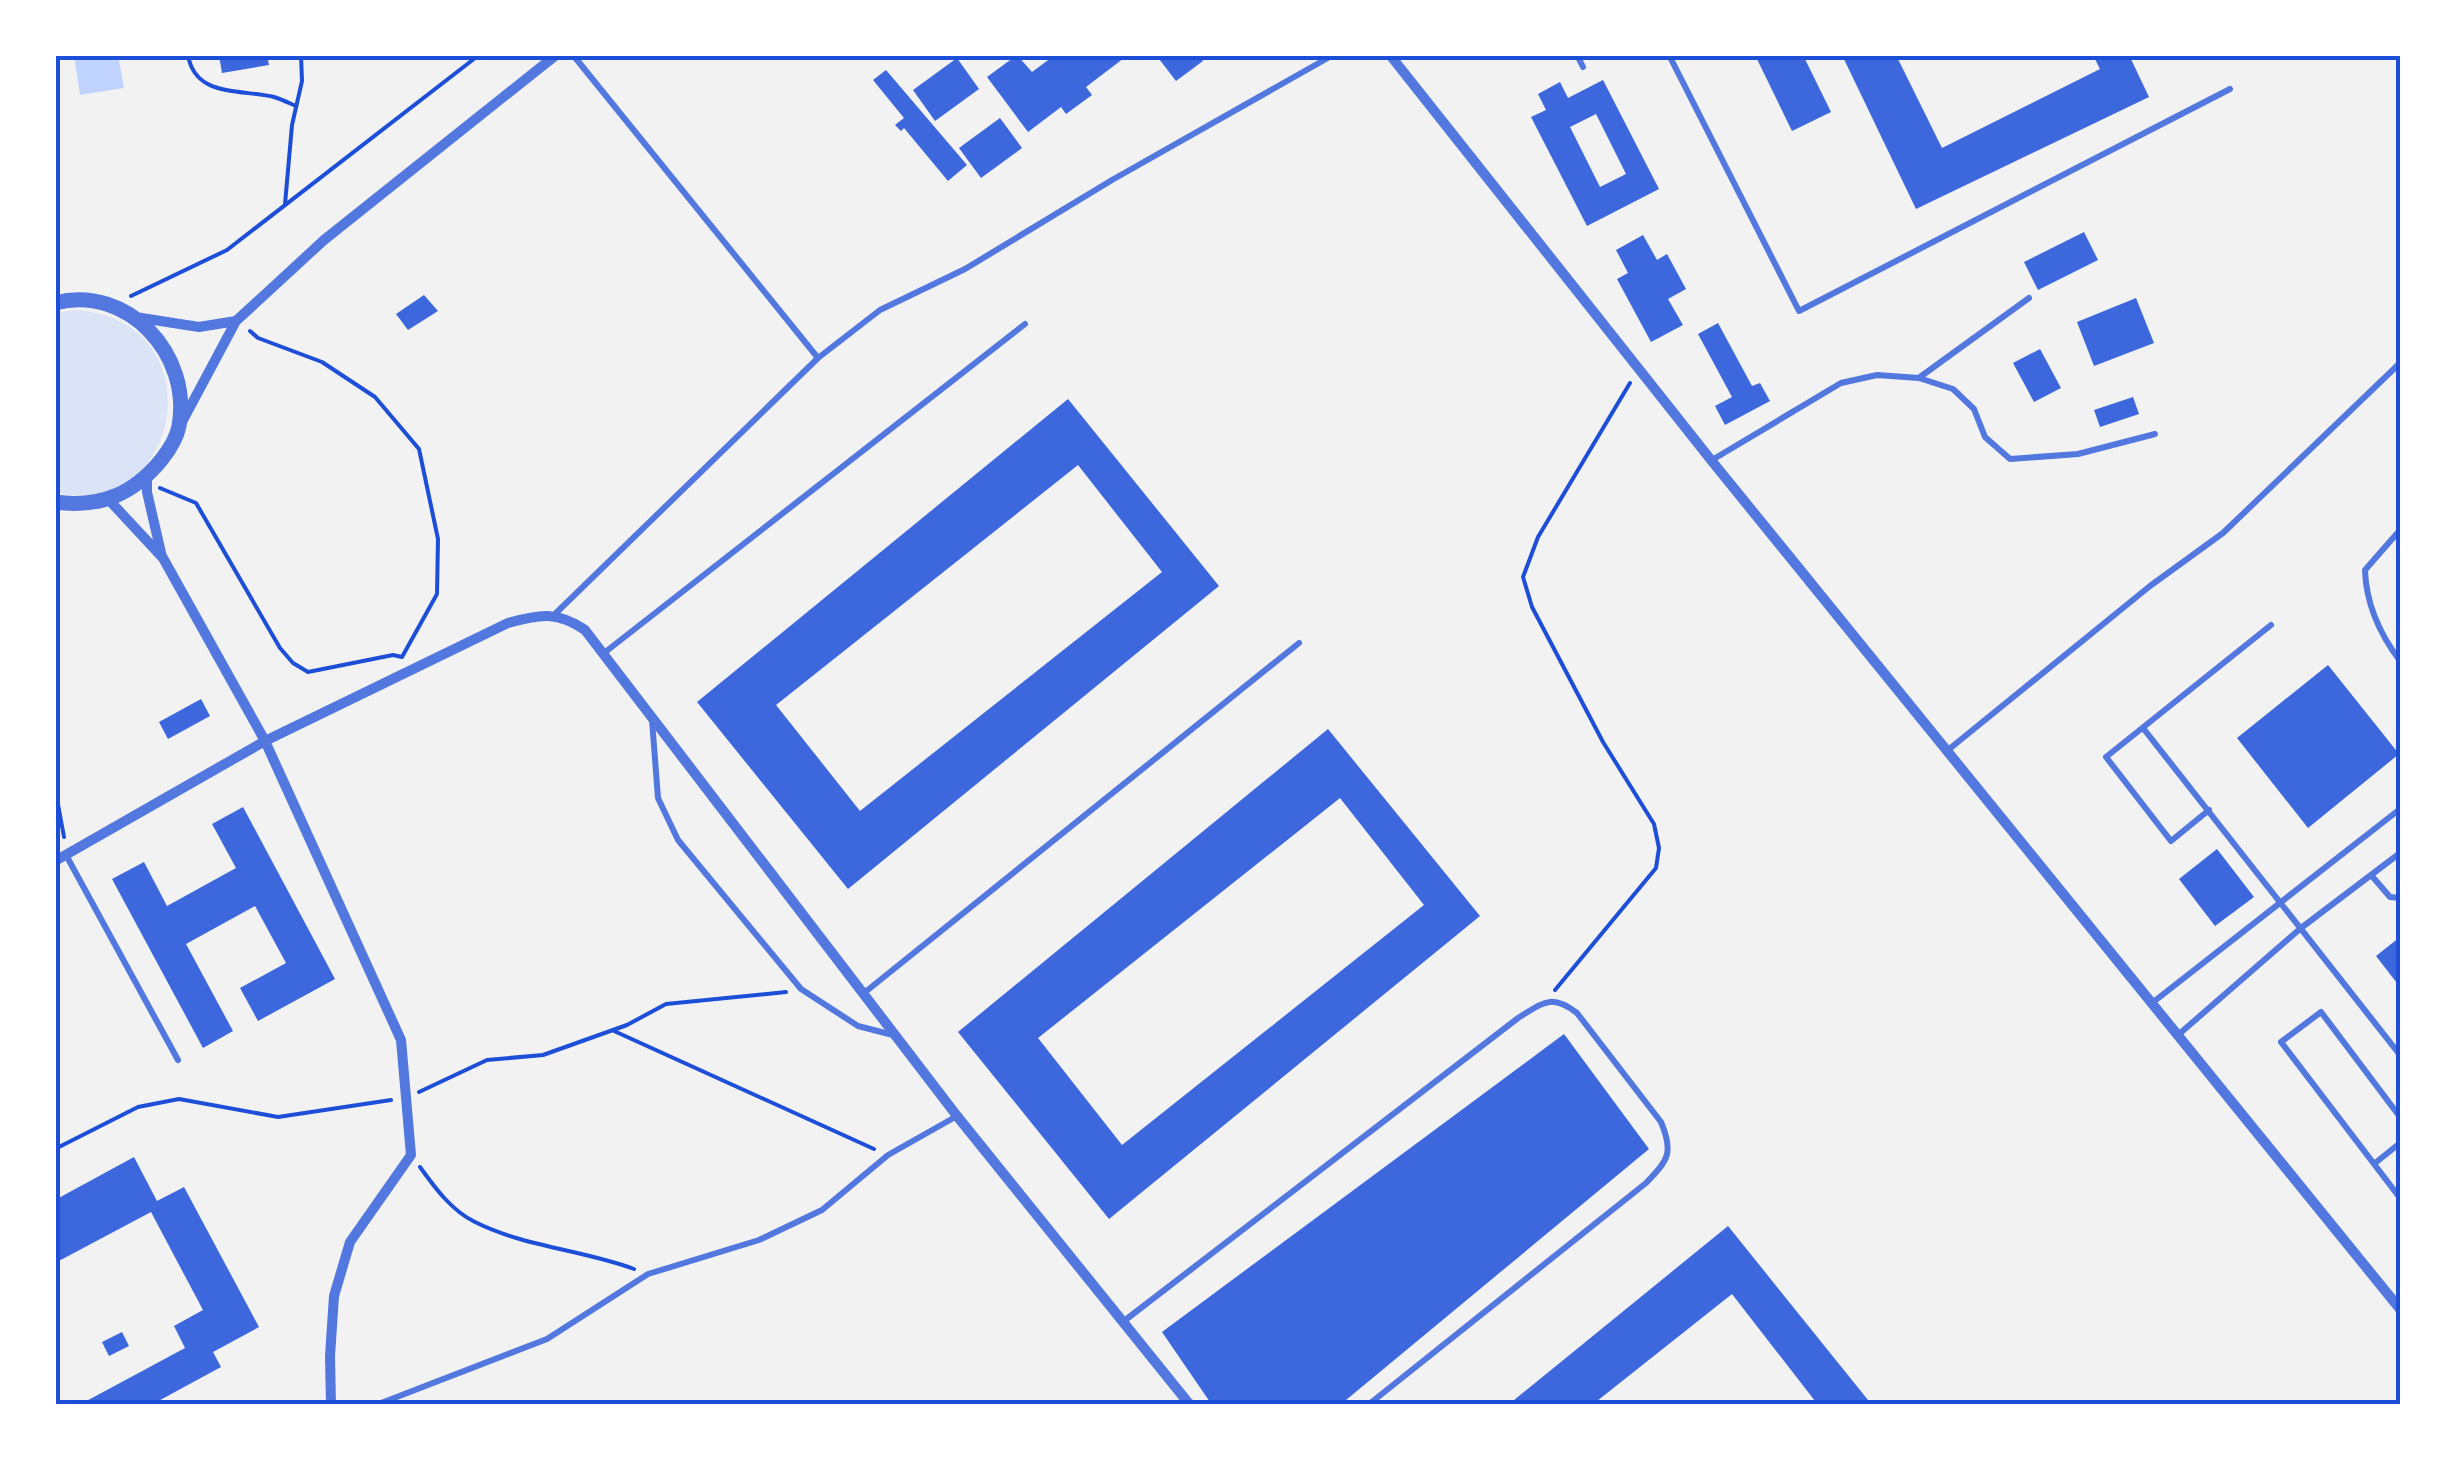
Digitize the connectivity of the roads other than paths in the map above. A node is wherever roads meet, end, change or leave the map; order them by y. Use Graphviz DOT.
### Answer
graph roads {
  1 [pos="556,55"];
  2 [pos="573,55"];
  3 [pos="1333,55"];
  4 [pos="1390,55"];
  5 [pos="1577,55"];
  6 [pos="1669,55"];
  7 [pos="1583,67"];
  8 [pos="2230,88"];
  9 [pos="2029,298"];
  10 [pos="58,300"];
  11 [pos="135,317"];
  12 [pos="236,321"];
  13 [pos="1026,324"];
  14 [pos="818,358"];
  15 [pos="2400,363"];
  16 [pos="1919,378"];
  17 [pos="180,427"];
  18 [pos="2155,434"];
  19 [pos="1711,460"];
  20 [pos="148,478"];
  21 [pos="109,500"];
  22 [pos="55,502"];
  23 [pos="2400,530"];
  24 [pos="162,558"];
  25 [pos="555,614"];
  26 [pos="2271,625"];
  27 [pos="1299,643"];
  28 [pos="603,654"];
  29 [pos="2400,661"];
  30 [pos="652,718"];
  31 [pos="2143,728"];
  32 [pos="265,741"];
  33 [pos="1948,750"];
  34 [pos="2400,809"];
  35 [pos="2209,810"];
  36 [pos="2400,853"];
  37 [pos="66,854"];
  38 [pos="55,861"];
  39 [pos="2371,875"];
  40 [pos="2400,898"];
  41 [pos="2281,900"];
  42 [pos="2301,928"];
  43 [pos="863,994"];
  44 [pos="2152,1003"];
  45 [pos="2178,1035"];
  46 [pos="899,1037"];
  47 [pos="2400,1055"];
  48 [pos="178,1060"];
  49 [pos="958,1116"];
  50 [pos="2400,1117"];
  51 [pos="2400,1143"];
  52 [pos="2374,1164"];
  53 [pos="2400,1198"];
  54 [pos="2400,1309"];
  55 [pos="1124,1321"];
  56 [pos="332,1405"];
  57 [pos="376,1405"];
  58 [pos="1190,1405"];
  59 [pos="1368,1405"];
  1 -- 12 [label="street"];
  2 -- 14 [label="lane"];
  3 -- 14 [label="lane"];
  4 -- 19 [label="street"];
  5 -- 7 [label="lane"];
  6 -- 8 [label="lane"];
  9 -- 16 [label="lane"];
  10 -- 11 [label="street"];
  11 -- 12 [label="street"];
  11 -- 17 [label="street"];
  12 -- 17 [label="street"];
  13 -- 28 [label="lane"];
  14 -- 25 [label="lane"];
  15 -- 33 [label="lane"];
  16 -- 18 [label="lane"];
  16 -- 19 [label="lane"];
  17 -- 20 [label="street"];
  19 -- 33 [label="street"];
  20 -- 21 [label="street"];
  20 -- 24 [label="street"];
  21 -- 22 [label="street"];
  21 -- 24 [label="street"];
  23 -- 29 [label="lane"];
  24 -- 32 [label="street"];
  25 -- 28 [label="street"];
  25 -- 32 [label="street"];
  26 -- 31 [label="lane"];
  27 -- 43 [label="lane"];
  28 -- 30 [label="street"];
  30 -- 43 [label="street"];
  30 -- 46 [label="lane"];
  31 -- 35 [label="lane"];
  31 -- 35 [label="lane"];
  32 -- 37 [label="street"];
  32 -- 56 [label="street"];
  33 -- 44 [label="street"];
  34 -- 41 [label="lane"];
  35 -- 41 [label="lane"];
  36 -- 39 [label="lane"];
  37 -- 38 [label="street"];
  37 -- 48 [label="lane"];
  39 -- 40 [label="lane"];
  39 -- 42 [label="lane"];
  41 -- 42 [label="lane"];
  41 -- 44 [label="lane"];
  42 -- 45 [label="lane"];
  42 -- 47 [label="lane"];
  43 -- 46 [label="street"];
  44 -- 45 [label="street"];
  45 -- 54 [label="street"];
  46 -- 49 [label="street"];
  49 -- 55 [label="street"];
  49 -- 57 [label="lane"];
  50 -- 52 [label="lane"];
  51 -- 52 [label="lane"];
  52 -- 53 [label="lane"];
  55 -- 58 [label="street"];
  55 -- 59 [label="lane"];
}
